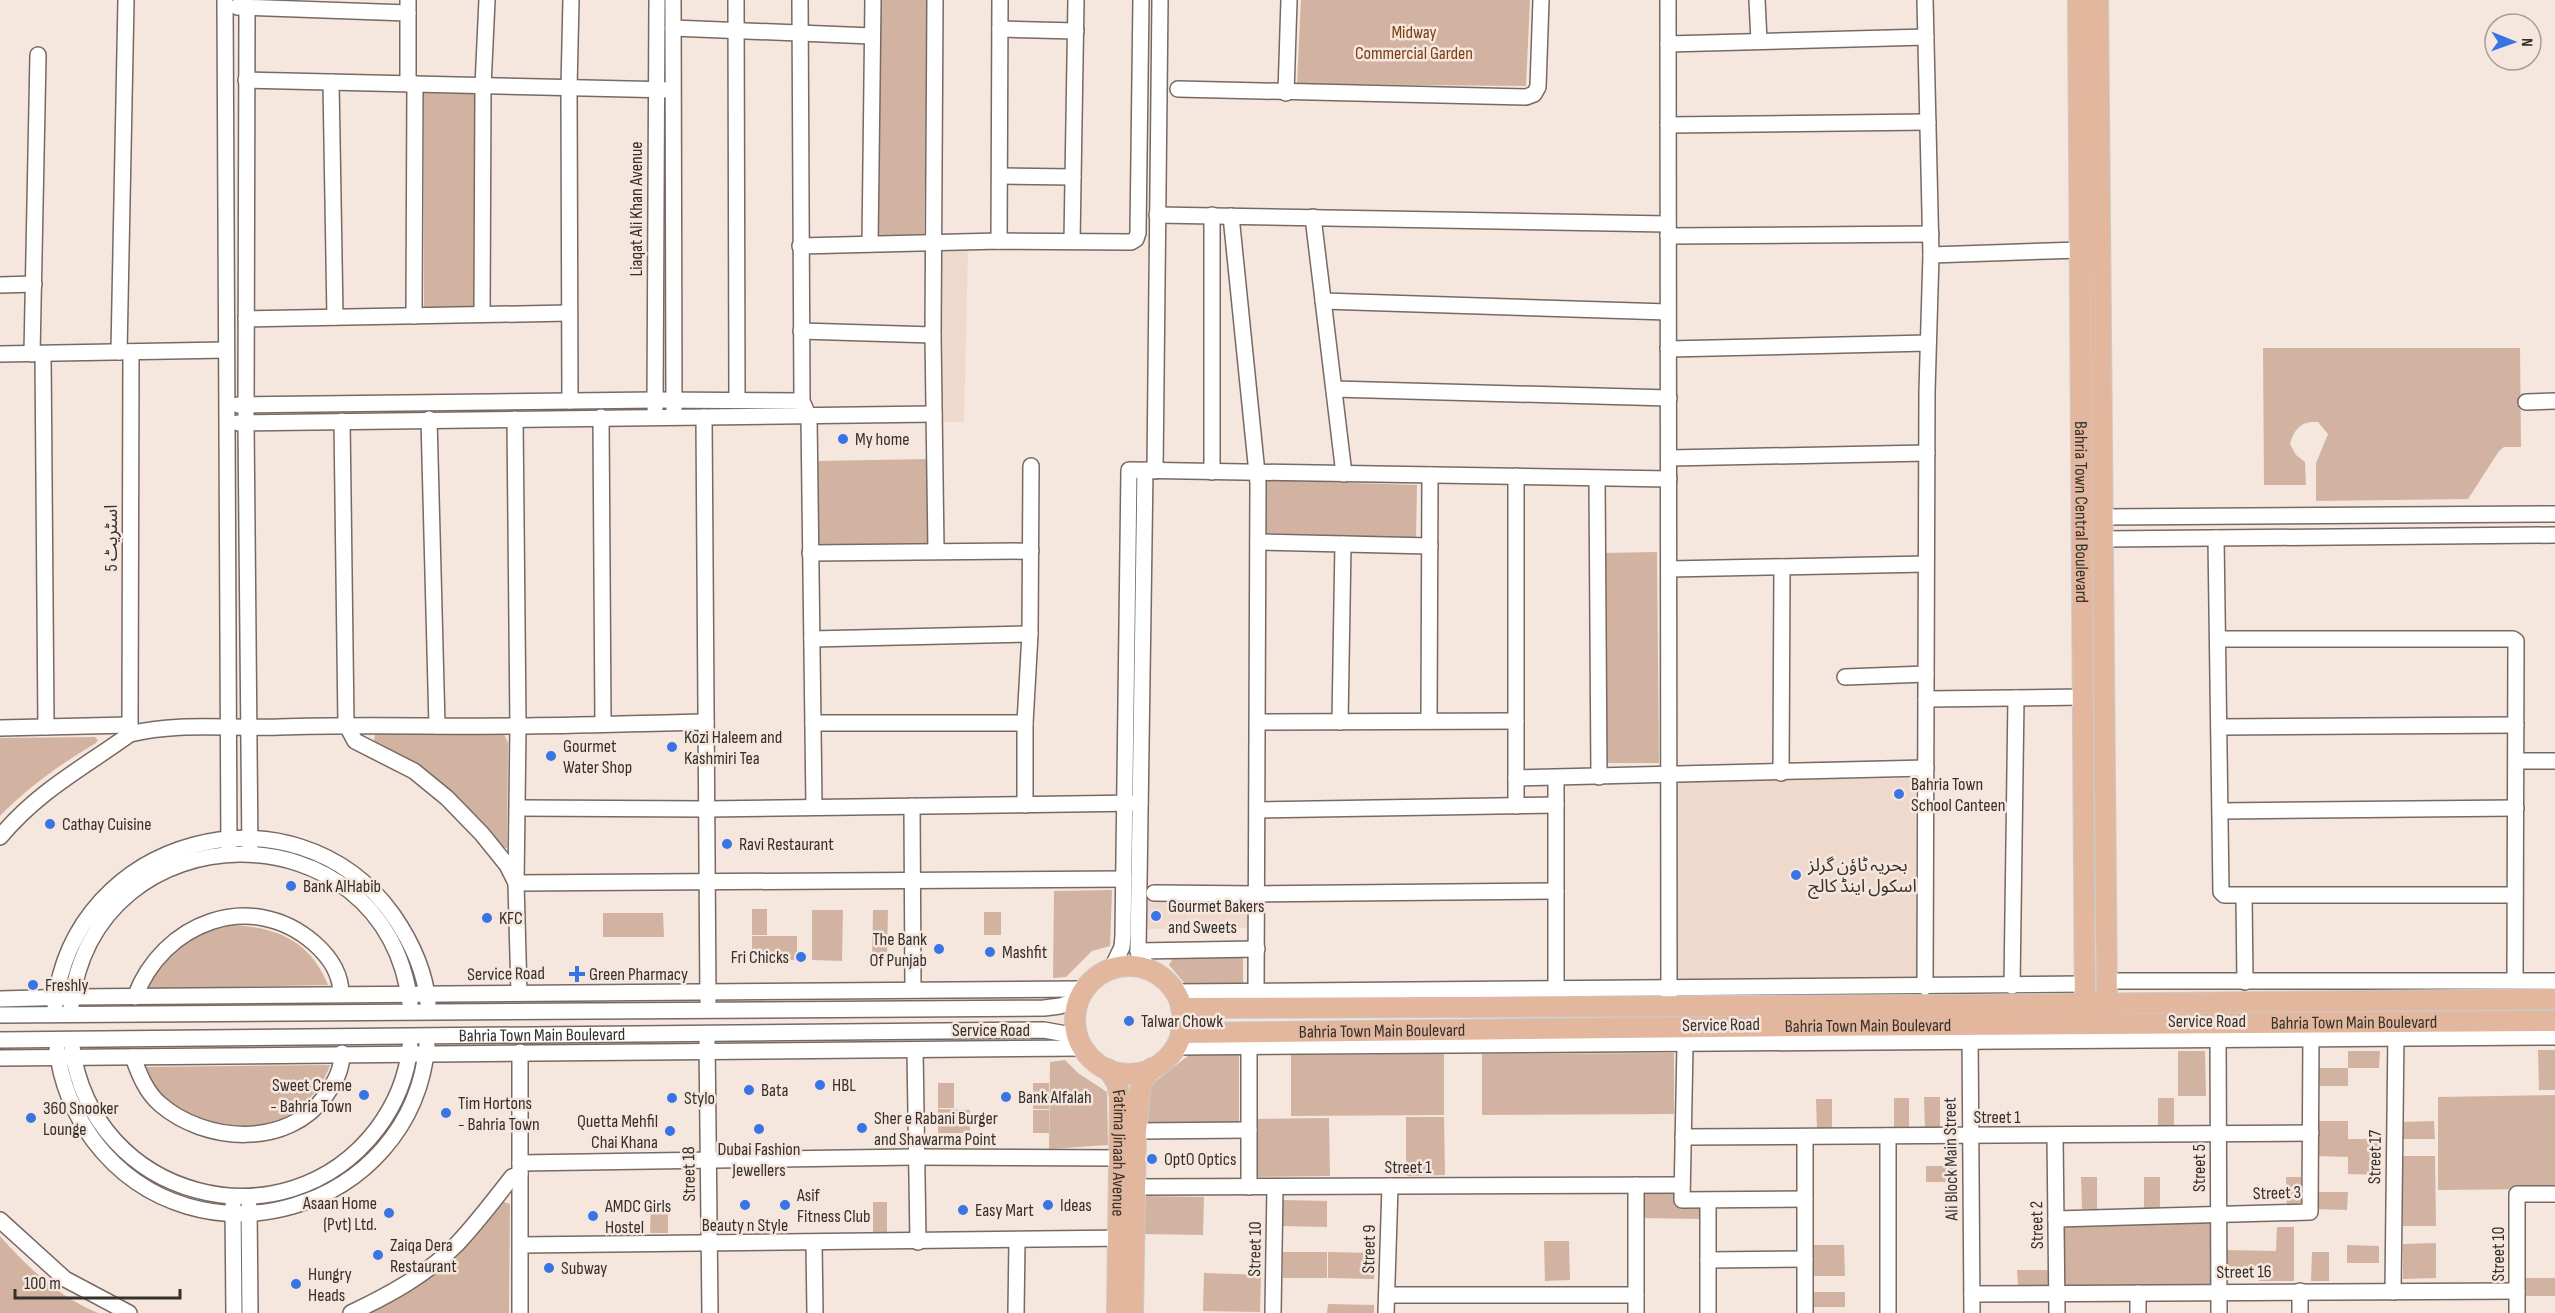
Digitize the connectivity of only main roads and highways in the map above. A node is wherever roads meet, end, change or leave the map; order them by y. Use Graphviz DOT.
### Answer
graph roads {
  1 [pos="2078,0"];
  2 [pos="2098,0"];
  3 [pos="2106,919"];
  4 [pos="2555,999"];
  5 [pos="1178,1000"];
  6 [pos="2107,1004"];
  7 [pos="2079,1017"];
  8 [pos="2555,1021"];
  9 [pos="1969,1024"];
  10 [pos="1178,1040"];
  11 [pos="1152,1068"];
  12 [pos="1108,1070"];
  13 [pos="1126,1238"];
  14 [pos="1117,1313"];
  15 [pos="1133,1313"];
  1 -- 7 [label="main road, Bahria Town Central Boulevard"];
  2 -- 3 [label="main road, Bahria Town Central Boulevard"];
  3 -- 6 [label="main road, Bahria Town Central Boulevard"];
  3 -- 7 [label="main road"];
  4 -- 6 [label="main road, Bahria Town Main Boulevard"];
  5 -- 9 [label="main road, Bahria Town Main Boulevard"];
  5 -- 10 [label="main road"];
  5 -- 12 [label="main road"];
  6 -- 7 [label="main road, Bahria Town Main Boulevard"];
  7 -- 8 [label="main road, Bahria Town Main Boulevard"];
  7 -- 9 [label="main road, Bahria Town Main Boulevard"];
  7 -- 9 [label="main road, Bahria Town Main Boulevard"];
  9 -- 10 [label="main road, Bahria Town Main Boulevard"];
  10 -- 11 [label="main road"];
  11 -- 12 [label="main road"];
  11 -- 13 [label="main road, Fatima Jinaah Avenue"];
  12 -- 13 [label="main road, Fatima Jinaah Avenue"];
  13 -- 14 [label="main road, Fatima Jinaah Avenue"];
  13 -- 15 [label="main road, Fatima Jinaah Avenue"];
}
